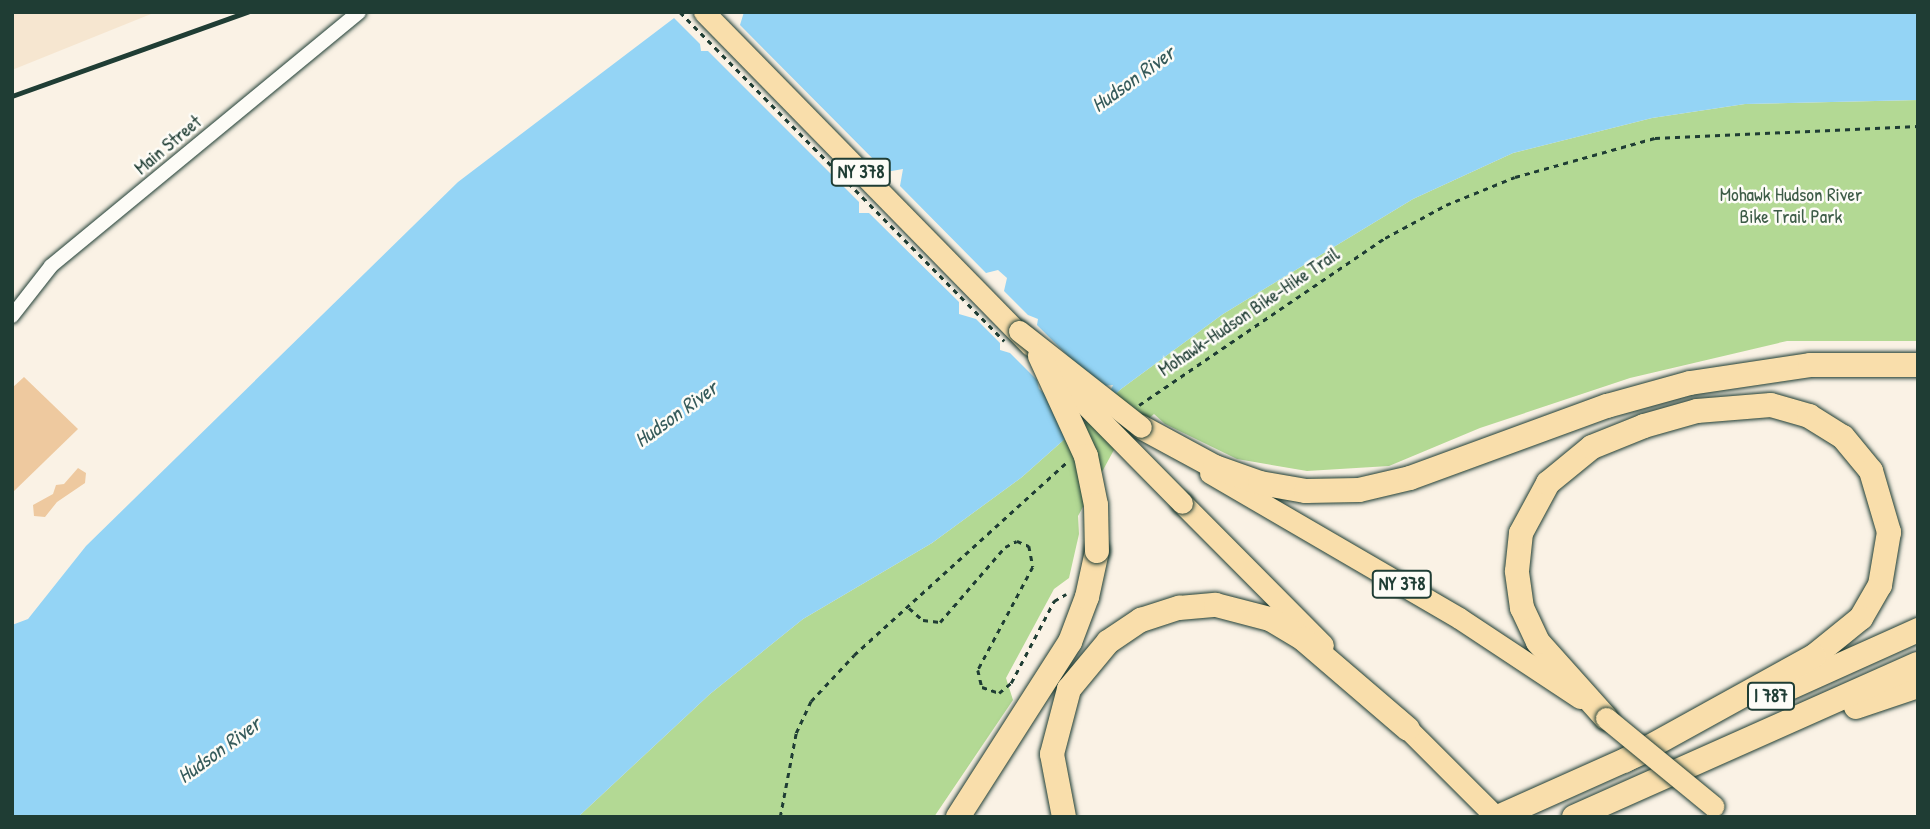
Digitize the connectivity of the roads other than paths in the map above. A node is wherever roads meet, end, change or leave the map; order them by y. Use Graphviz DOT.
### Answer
graph roads {
  1 [pos="359,12"];
  2 [pos="704,12"];
  3 [pos="12,316"];
  4 [pos="1012,337"];
  5 [pos="1040,356"];
  6 [pos="1918,365"];
  7 [pos="1135,421"];
  8 [pos="1191,458"];
  9 [pos="1918,630"];
  10 [pos="1918,664"];
  11 [pos="1918,686"];
  12 [pos="1606,718"];
  13 [pos="1408,729"];
  14 [pos="1722,751"];
  15 [pos="1623,761"];
  16 [pos="1719,811"];
  17 [pos="958,817"];
  18 [pos="1064,817"];
  19 [pos="1497,817"];
  20 [pos="1574,817"];
  1 -- 3 [label="street, Main Street"];
  2 -- 4 [label="main road, NY 378"];
  4 -- 5 [label="main road, NY 378, bridge"];
  4 -- 7 [label="main road, NY 378, bridge"];
  5 -- 13 [label="main road, NY 378, bridge"];
  5 -- 17 [label="highway, bridge"];
  6 -- 8 [label="highway"];
  7 -- 8 [label="highway"];
  8 -- 12 [label="main road, NY 378"];
  9 -- 15 [label="highway, I 787"];
  10 -- 14 [label="highway, I 787"];
  11 -- 14 [label="highway"];
  12 -- 15 [label="highway"];
  12 -- 16 [label="main road, NY 378, bridge"];
  13 -- 18 [label="highway"];
  13 -- 19 [label="main road, NY 378"];
  14 -- 20 [label="highway, I 787"];
  15 -- 19 [label="highway, I 787"];
}
